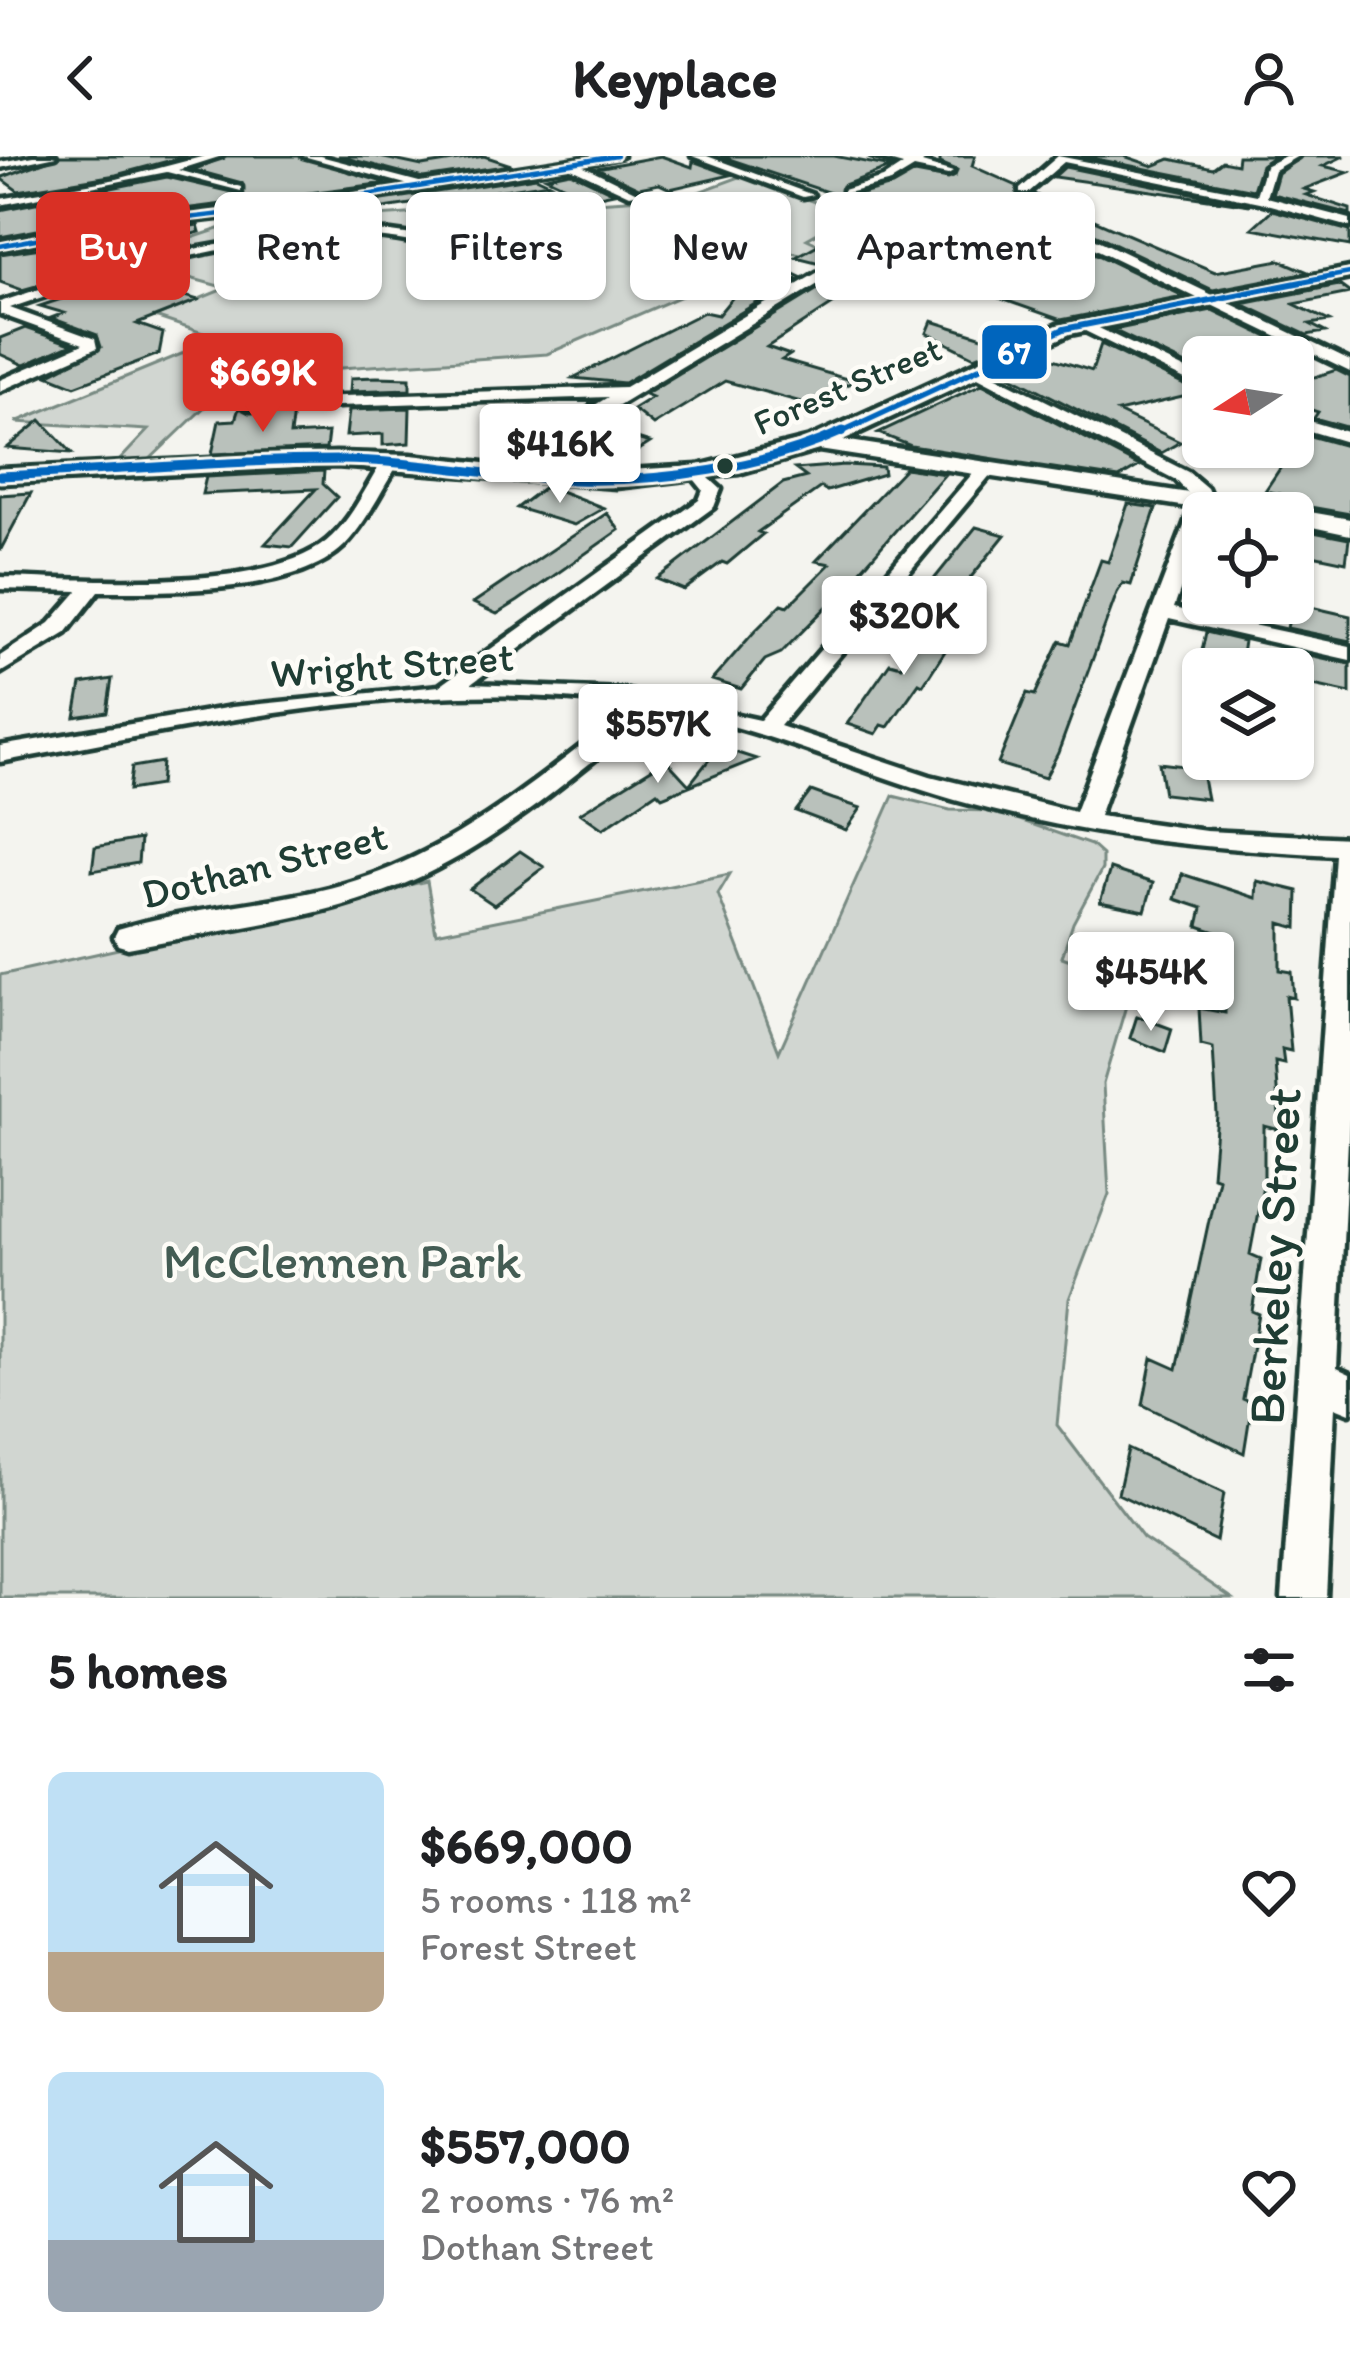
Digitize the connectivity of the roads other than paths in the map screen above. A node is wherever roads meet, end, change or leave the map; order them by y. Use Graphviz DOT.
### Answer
graph roads {
  1 [pos="217,156"];
  2 [pos="308,156"];
  3 [pos="617,156"];
  4 [pos="697,156"];
  5 [pos="876,156"];
  6 [pos="1293,156"];
  7 [pos="42,157"];
  8 [pos="1063,157"];
  9 [pos="922,159"];
  10 [pos="572,164"];
  11 [pos="0,165"];
  12 [pos="170,170"];
  13 [pos="948,172"];
  14 [pos="428,186"];
  15 [pos="237,189"];
  16 [pos="1024,191"];
  17 [pos="631,192"];
  18 [pos="847,192"];
  19 [pos="807,195"];
  20 [pos="1261,199"];
  21 [pos="0,202"];
  22 [pos="1350,223"];
  23 [pos="406,238"];
  24 [pos="1095,244"];
  25 [pos="0,246"];
  26 [pos="453,251"];
  27 [pos="190,253"];
  28 [pos="1350,273"];
  29 [pos="815,279"];
  30 [pos="36,296"];
  31 [pos="1209,299"];
  32 [pos="0,308"];
  33 [pos="1082,324"];
  34 [pos="1350,367"];
  35 [pos="975,370"];
  36 [pos="1182,374"];
  37 [pos="0,386"];
  38 [pos="627,392"];
  39 [pos="249,404"];
  40 [pos="1314,427"];
  41 [pos="1350,438"];
  42 [pos="818,443"];
  43 [pos="392,460"];
  44 [pos="986,469"];
  45 [pos="494,473"];
  46 [pos="699,474"];
  47 [pos="0,476"];
  48 [pos="1201,492"];
  49 [pos="1182,497"];
  50 [pos="1314,520"];
  51 [pos="1350,527"];
  52 [pos="1182,560"];
  53 [pos="0,584"];
  54 [pos="93,585"];
  55 [pos="1164,612"];
  56 [pos="1350,653"];
  57 [pos="0,666"];
  58 [pos="445,692"];
  59 [pos="653,702"];
  60 [pos="764,731"];
  61 [pos="0,754"];
  62 [pos="1084,819"];
  63 [pos="1350,847"];
  64 [pos="128,937"];
  65 [pos="1344,1047"];
  66 [pos="1335,1387"];
  67 [pos="1304,1598"];
  1 -- 12 [label="street"];
  2 -- 14 [label="street"];
  3 -- 10 [label="street"];
  4 -- 19 [label="street"];
  5 -- 9 [label="street"];
  6 -- 20 [label="street"];
  7 -- 11 [label="street"];
  8 -- 16 [label="street"];
  8 -- 20 [label="street"];
  9 -- 13 [label="street"];
  9 -- 18 [label="street"];
  10 -- 14 [label="street"];
  10 -- 17 [label="street"];
  12 -- 15 [label="street"];
  12 -- 21 [label="street"];
  14 -- 25 [label="street"];
  20 -- 22 [label="street"];
  23 -- 27 [label="street"];
  24 -- 31 [label="street"];
  26 -- 26 [label="street"];
  28 -- 31 [label="main road, Forest Street"];
  29 -- 38 [label="street"];
  30 -- 32 [label="street"];
  31 -- 33 [label="main road, Forest Street"];
  31 -- 34 [label="street"];
  32 -- 37 [label="street"];
  33 -- 35 [label="main road, Forest Street"];
  33 -- 36 [label="street"];
  35 -- 42 [label="main road, Forest Street"];
  35 -- 48 [label="street"];
  38 -- 39 [label="street"];
  38 -- 45 [label="street"];
  40 -- 41 [label="street"];
  42 -- 44 [label="main road"];
  42 -- 46 [label="main road, Forest Street"];
  43 -- 45 [label="main road, Forest Street"];
  43 -- 47 [label="main road, Forest Street"];
  43 -- 54 [label="street"];
  44 -- 49 [label="main road"];
  44 -- 60 [label="street"];
  45 -- 46 [label="main road, Forest Street"];
  46 -- 58 [label="street"];
  50 -- 51 [label="main road"];
  52 -- 55 [label="street"];
  53 -- 54 [label="street"];
  54 -- 57 [label="street"];
  55 -- 56 [label="street"];
  55 -- 62 [label="street"];
  58 -- 59 [label="street, Wright Street"];
  58 -- 61 [label="street, Wright Street"];
  59 -- 60 [label="street, Wright Street"];
  59 -- 64 [label="street, Dothan Street"];
  60 -- 62 [label="street, Wright Street"];
  62 -- 63 [label="street, Wright Street"];
  63 -- 65 [label="street, Berkeley Street"];
  65 -- 66 [label="street, Berkeley Street"];
  66 -- 67 [label="street, Berkeley Street"];
}
